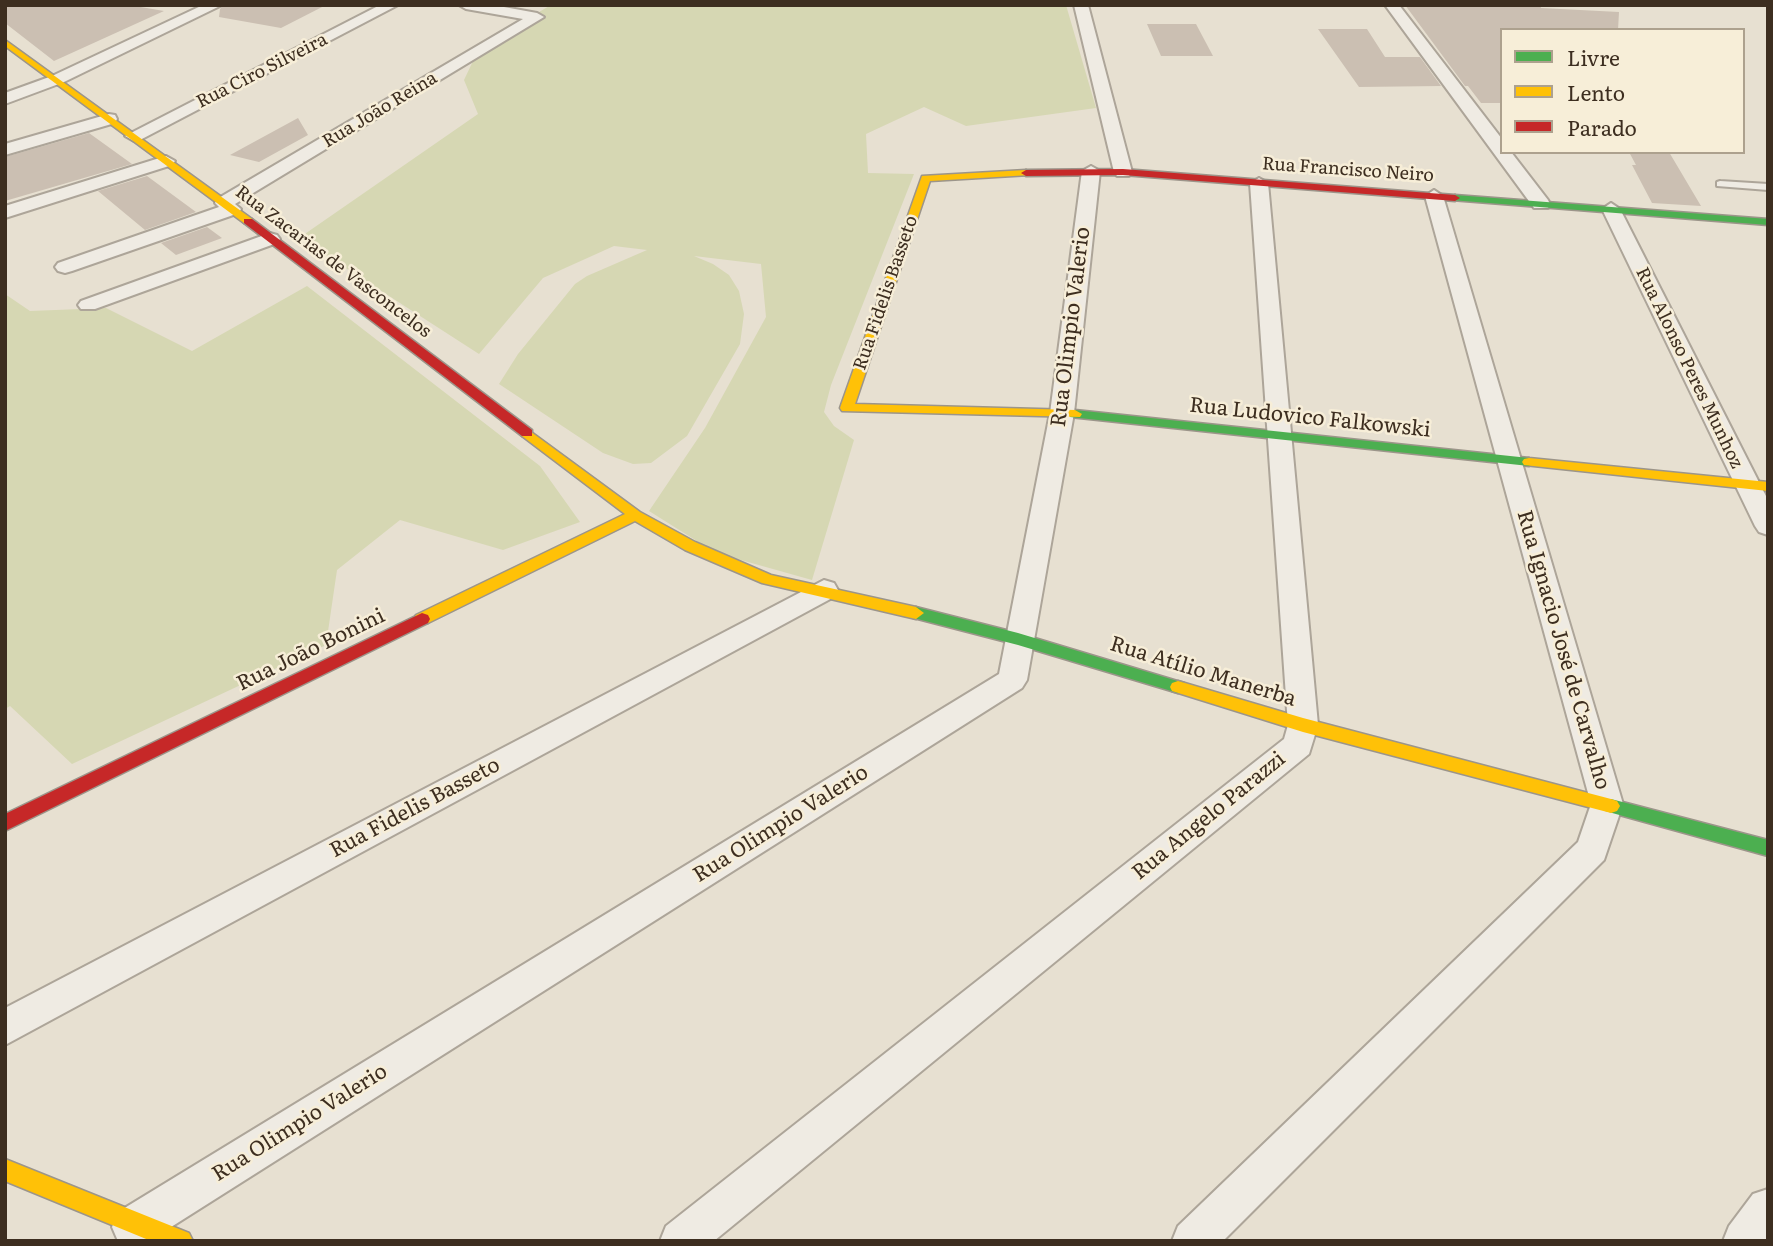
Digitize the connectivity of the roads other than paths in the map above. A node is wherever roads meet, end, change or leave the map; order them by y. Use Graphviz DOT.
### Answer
graph roads {
  1 [pos="391,5"];
  2 [pos="466,5"];
  3 [pos="1081,5"];
  4 [pos="1392,5"];
  5 [pos="182,6"];
  6 [pos="209,8"];
  7 [pos="5,42"];
  8 [pos="42,69"];
  9 [pos="58,79"];
  10 [pos="5,84"];
  11 [pos="5,99"];
  12 [pos="109,118"];
  13 [pos="134,136"];
  14 [pos="1500,149"];
  15 [pos="5,150"];
  16 [pos="1504,154"];
  17 [pos="166,161"];
  18 [pos="1091,171"];
  19 [pos="1124,172"];
  20 [pos="926,178"];
  21 [pos="1259,183"];
  22 [pos="1720,184"];
  23 [pos="1768,187"];
  24 [pos="1434,196"];
  25 [pos="1541,204"];
  26 [pos="228,206"];
  27 [pos="1611,209"];
  28 [pos="5,212"];
  29 [pos="1768,222"];
  30 [pos="270,239"];
  31 [pos="65,267"];
  32 [pos="88,305"];
  33 [pos="846,408"];
  34 [pos="1062,413"];
  35 [pos="1281,435"];
  36 [pos="1507,460"];
  37 [pos="1757,486"];
  38 [pos="635,515"];
  39 [pos="1768,526"];
  40 [pos="824,590"];
  41 [pos="1018,639"];
  42 [pos="1303,724"];
  43 [pos="1607,804"];
  44 [pos="5,823"];
  45 [pos="1768,848"];
  46 [pos="5,1027"];
  47 [pos="5,1170"];
  48 [pos="1768,1209"];
  49 [pos="126,1232"];
  50 [pos="181,1241"];
  51 [pos="681,1241"];
  52 [pos="1193,1241"];
  53 [pos="1744,1241"];
  1 -- 13 [label="street, Rua Ciro Silveira"];
  2 -- 26 [label="street, Rua João Reina"];
  3 -- 19 [label="street"];
  4 -- 14 [label="street"];
  5 -- 6 [label="street"];
  5 -- 8 [label="street"];
  6 -- 9 [label="street"];
  7 -- 8 [label="street, Rua Zacarias de Vasconcelos"];
  8 -- 9 [label="street, Rua Zacarias de Vasconcelos"];
  8 -- 10 [label="street"];
  9 -- 11 [label="street"];
  9 -- 12 [label="street, Rua Zacarias de Vasconcelos"];
  12 -- 13 [label="street, Rua Zacarias de Vasconcelos"];
  12 -- 15 [label="street"];
  13 -- 17 [label="street, Rua Zacarias de Vasconcelos"];
  16 -- 25 [label="street"];
  17 -- 26 [label="street, Rua Zacarias de Vasconcelos"];
  17 -- 28 [label="street"];
  18 -- 19 [label="street, Rua Francisco Neiro"];
  18 -- 20 [label="street, Rua Francisco Neiro"];
  18 -- 34 [label="street, Rua Olimpio Valerio"];
  19 -- 21 [label="street, Rua Francisco Neiro"];
  20 -- 33 [label="street, Rua Fidelis Basseto"];
  21 -- 24 [label="street, Rua Francisco Neiro"];
  21 -- 35 [label="street"];
  22 -- 23 [label="lane"];
  24 -- 25 [label="street, Rua Francisco Neiro"];
  24 -- 36 [label="street, Rua Ignacio José de Carvalho"];
  25 -- 27 [label="street, Rua Francisco Neiro"];
  26 -- 30 [label="street, Rua Zacarias de Vasconcelos"];
  26 -- 31 [label="street, Rua João Reina"];
  27 -- 29 [label="street, Rua Francisco Neiro"];
  27 -- 37 [label="street, Rua Alonso Peres Munhoz"];
  30 -- 32 [label="street"];
  30 -- 38 [label="street, Rua Zacarias de Vasconcelos"];
  33 -- 34 [label="street, Rua Ludovico Falkowski"];
  34 -- 35 [label="street, Rua Ludovico Falkowski"];
  34 -- 41 [label="street, Rua Olimpio Valerio"];
  35 -- 36 [label="street, Rua Ludovico Falkowski"];
  35 -- 42 [label="street"];
  36 -- 37 [label="street, Rua Ludovico Falkowski"];
  36 -- 43 [label="street, Rua Ignacio José de Carvalho"];
  37 -- 39 [label="street, Rua Alonso Peres Munhoz"];
  38 -- 40 [label="street, Rua Atílio Manerba"];
  38 -- 44 [label="street, Rua João Bonini"];
  40 -- 41 [label="street, Rua Atílio Manerba"];
  40 -- 46 [label="street, Rua Fidelis Basseto"];
  41 -- 42 [label="street, Rua Atílio Manerba"];
  41 -- 49 [label="street, Rua Olimpio Valerio"];
  42 -- 43 [label="street, Rua Atílio Manerba"];
  42 -- 51 [label="street, Rua Angelo Parazzi"];
  43 -- 45 [label="street, Rua Atílio Manerba"];
  43 -- 52 [label="street, Rua Ignacio José de Carvalho"];
  47 -- 49 [label="street"];
  48 -- 53 [label="street"];
  49 -- 50 [label="street"];
}
